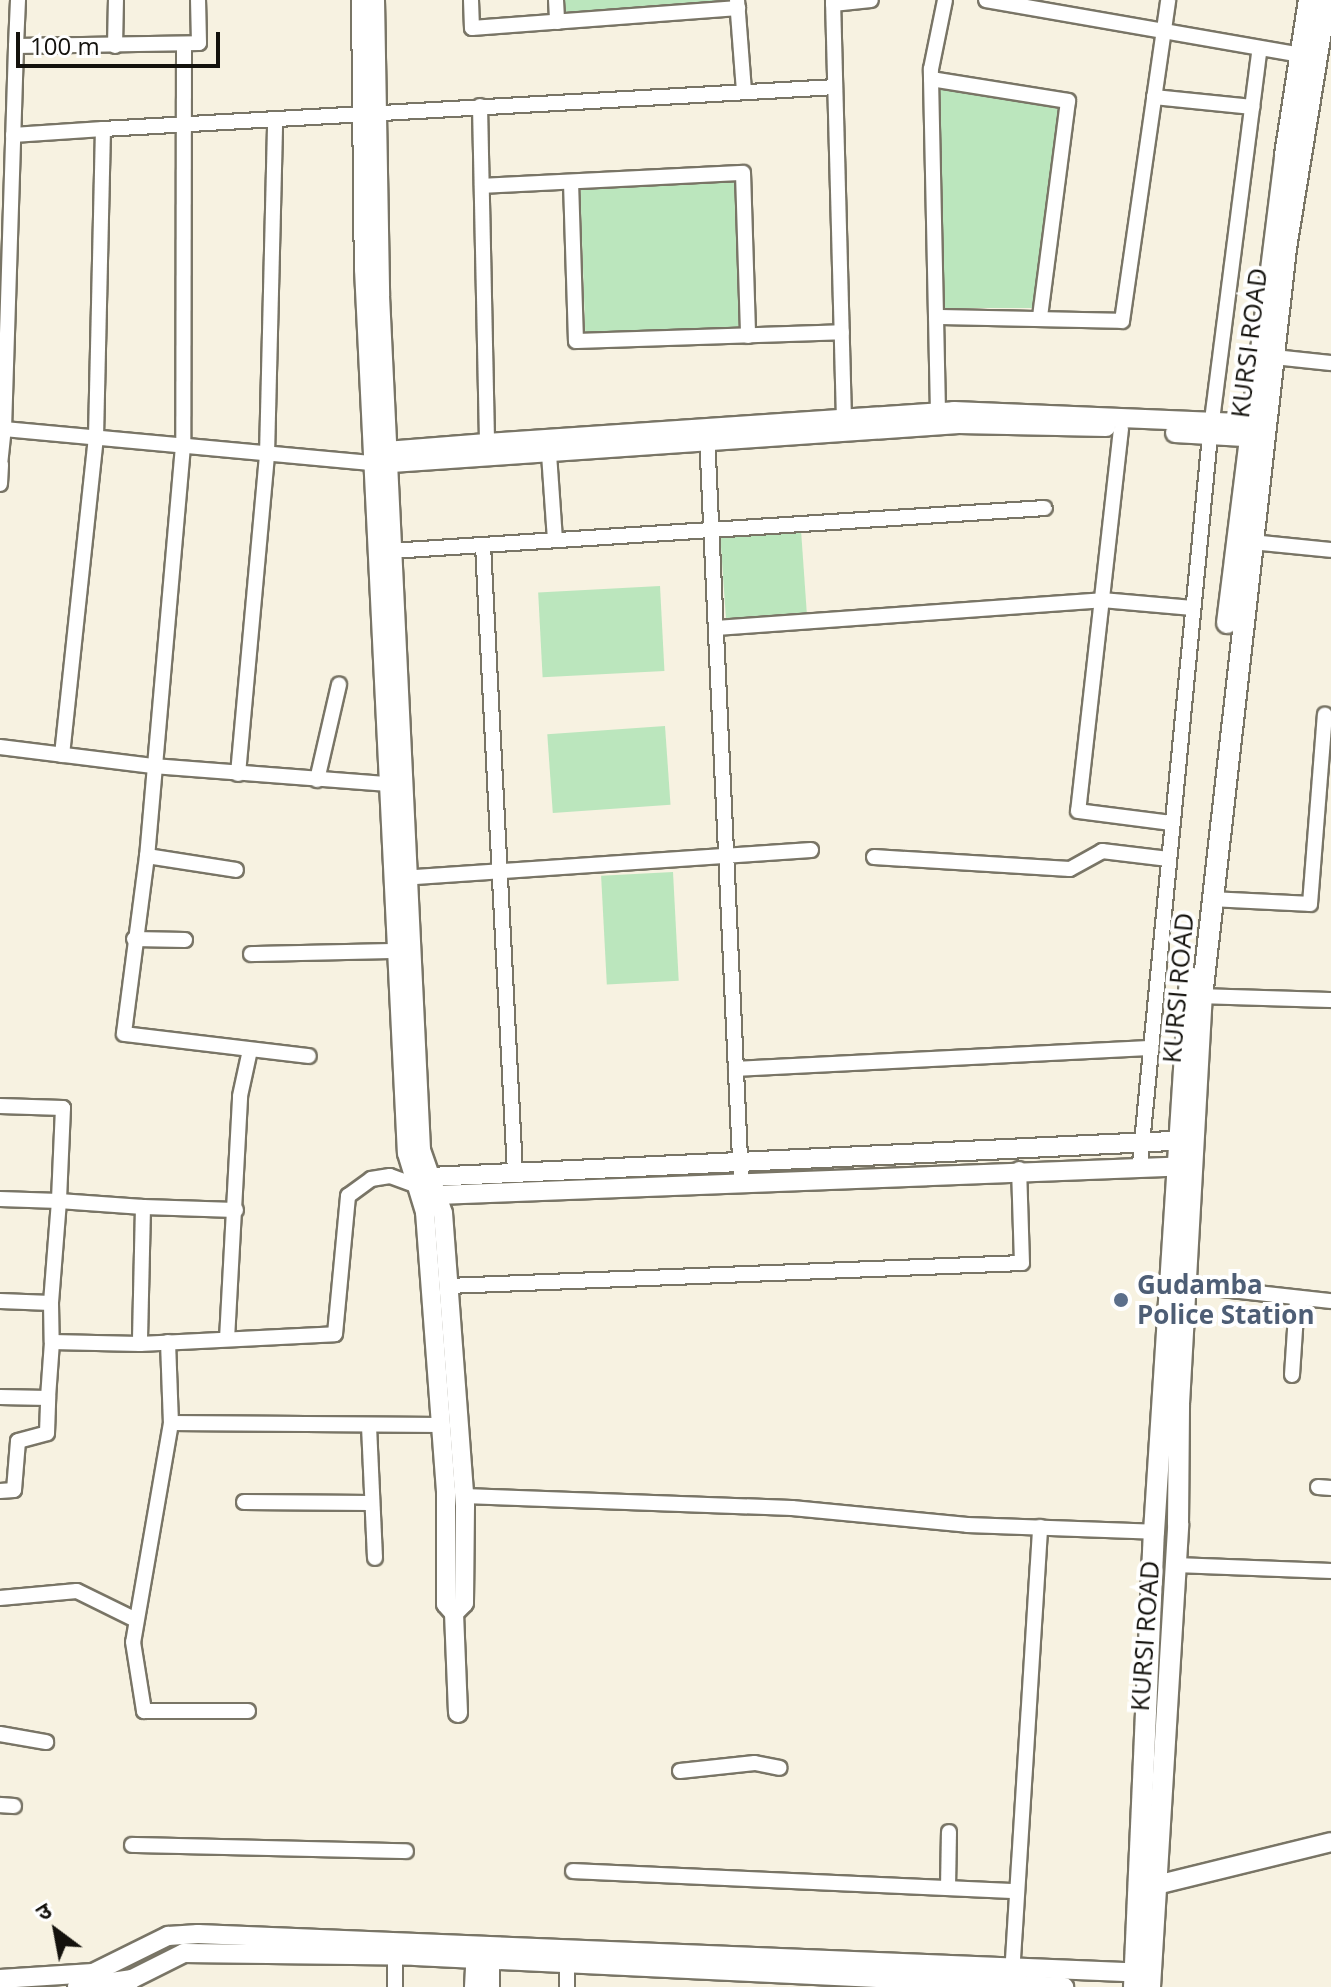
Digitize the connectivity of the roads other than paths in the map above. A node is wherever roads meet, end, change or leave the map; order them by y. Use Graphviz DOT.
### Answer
graph roads {
  1 [pos="18,0"];
  2 [pos="116,0"];
  3 [pos="198,0"];
  4 [pos="361,0"];
  5 [pos="375,0"];
  6 [pos="471,0"];
  7 [pos="556,0"];
  8 [pos="871,0"];
  9 [pos="945,0"];
  10 [pos="986,0"];
  11 [pos="1168,0"];
  12 [pos="1309,0"];
  13 [pos="1326,0"];
  14 [pos="833,2"];
  15 [pos="738,4"];
  16 [pos="557,22"];
  17 [pos="1163,33"];
  18 [pos="16,46"];
  19 [pos="115,46"];
  20 [pos="184,46"];
  21 [pos="1259,51"];
  22 [pos="1316,65"];
  23 [pos="931,79"];
  24 [pos="7,82"];
  25 [pos="835,87"];
  26 [pos="744,92"];
  27 [pos="1154,97"];
  28 [pos="480,106"];
  29 [pos="1252,107"];
  30 [pos="370,112"];
  31 [pos="275,120"];
  32 [pos="184,128"];
  33 [pos="103,129"];
  34 [pos="13,135"];
  35 [pos="571,182"];
  36 [pos="482,186"];
  37 [pos="1040,316"];
  38 [pos="936,317"];
  39 [pos="842,332"];
  40 [pos="748,336"];
  41 [pos="3,339"];
  42 [pos="1274,357"];
  43 [pos="1331,363"];
  44 [pos="938,412"];
  45 [pos="844,426"];
  46 [pos="4,429"];
  47 [pos="1121,429"];
  48 [pos="1210,429"];
  49 [pos="1257,431"];
  50 [pos="707,435"];
  51 [pos="96,437"];
  52 [pos="487,443"];
  53 [pos="183,446"];
  54 [pos="549,454"];
  55 [pos="267,455"];
  56 [pos="382,460"];
  57 [pos="0,465"];
  58 [pos="0,484"];
  59 [pos="1045,508"];
  60 [pos="711,529"];
  61 [pos="555,540"];
  62 [pos="1251,542"];
  63 [pos="483,545"];
  64 [pos="1331,550"];
  65 [pos="391,551"];
  66 [pos="1102,600"];
  67 [pos="1193,608"];
  68 [pos="716,628"];
  69 [pos="339,685"];
  70 [pos="1325,715"];
  71 [pos="0,747"];
  72 [pos="62,755"];
  73 [pos="153,766"];
  74 [pos="238,774"];
  75 [pos="317,780"];
  76 [pos="395,785"];
  77 [pos="1172,823"];
  78 [pos="811,850"];
  79 [pos="147,856"];
  80 [pos="726,856"];
  81 [pos="874,857"];
  82 [pos="1169,859"];
  83 [pos="236,870"];
  84 [pos="500,873"];
  85 [pos="400,878"];
  86 [pos="1212,899"];
  87 [pos="134,939"];
  88 [pos="185,940"];
  89 [pos="396,951"];
  90 [pos="251,954"];
  91 [pos="1195,996"];
  92 [pos="1331,1000"];
  93 [pos="1151,1048"];
  94 [pos="250,1050"];
  95 [pos="309,1056"];
  96 [pos="736,1069"];
  97 [pos="0,1106"];
  98 [pos="1185,1140"];
  99 [pos="1142,1142"];
  100 [pos="740,1162"];
  101 [pos="1140,1164"];
  102 [pos="1183,1165"];
  103 [pos="1019,1169"];
  104 [pos="515,1173"];
  105 [pos="741,1181"];
  106 [pos="428,1186"];
  107 [pos="0,1199"];
  108 [pos="59,1201"];
  109 [pos="143,1207"];
  110 [pos="236,1210"];
  111 [pos="1177,1284"];
  112 [pos="448,1286"];
  113 [pos="1297,1299"];
  114 [pos="0,1301"];
  115 [pos="1331,1301"];
  116 [pos="51,1303"];
  117 [pos="227,1339"];
  118 [pos="52,1342"];
  119 [pos="168,1342"];
  120 [pos="140,1344"];
  121 [pos="1292,1375"];
  122 [pos="0,1397"];
  123 [pos="48,1398"];
  124 [pos="171,1423"];
  125 [pos="441,1425"];
  126 [pos="369,1426"];
  127 [pos="0,1491"];
  128 [pos="464,1496"];
  129 [pos="244,1502"];
  130 [pos="370,1503"];
  131 [pos="1040,1527"];
  132 [pos="1154,1532"];
  133 [pos="375,1558"];
  134 [pos="1176,1565"];
  135 [pos="1331,1571"];
  136 [pos="0,1598"];
  137 [pos="454,1613"];
  138 [pos="136,1620"];
  139 [pos="248,1711"];
  140 [pos="458,1713"];
  141 [pos="0,1734"];
  142 [pos="46,1742"];
  143 [pos="780,1768"];
  144 [pos="680,1771"];
  145 [pos="949,1832"];
  146 [pos="1331,1842"];
  147 [pos="132,1845"];
  148 [pos="406,1851"];
  149 [pos="573,1871"];
  150 [pos="1156,1885"];
  151 [pos="948,1888"];
  152 [pos="1016,1891"];
  153 [pos="483,1952"];
  154 [pos="395,1956"];
  155 [pos="567,1963"];
  156 [pos="0,1979"];
  157 [pos="1011,1979"];
  158 [pos="781,1980"];
  159 [pos="1142,1980"];
  160 [pos="77,1987"];
  161 [pos="395,1987"];
  162 [pos="474,1987"];
  163 [pos="490,1987"];
  164 [pos="567,1987"];
  165 [pos="1064,1987"];
  1 -- 18 [label="street"];
  2 -- 19 [label="street"];
  3 -- 20 [label="street"];
  4 -- 30 [label="street"];
  5 -- 30 [label="street"];
  6 -- 16 [label="street"];
  7 -- 16 [label="street"];
  8 -- 14 [label="street"];
  9 -- 23 [label="street"];
  10 -- 17 [label="street"];
  11 -- 17 [label="street"];
  12 -- 22 [label="main road, KURSI ROAD"];
  13 -- 22 [label="main road, KURSI ROAD"];
  14 -- 25 [label="street"];
  15 -- 16 [label="street"];
  15 -- 26 [label="street"];
  17 -- 21 [label="street"];
  17 -- 27 [label="street"];
  18 -- 19 [label="street"];
  18 -- 24 [label="street"];
  19 -- 20 [label="street"];
  20 -- 32 [label="street"];
  21 -- 22 [label="street"];
  21 -- 29 [label="street"];
  22 -- 42 [label="main road, KURSI ROAD"];
  22 -- 49 [label="main road, KURSI ROAD"];
  23 -- 37 [label="street"];
  23 -- 38 [label="street"];
  24 -- 34 [label="street"];
  25 -- 26 [label="street"];
  25 -- 39 [label="street"];
  26 -- 28 [label="street"];
  27 -- 29 [label="street"];
  27 -- 37 [label="street"];
  28 -- 30 [label="street"];
  28 -- 36 [label="street"];
  29 -- 48 [label="street"];
  30 -- 31 [label="street"];
  30 -- 56 [label="street"];
  31 -- 32 [label="street"];
  31 -- 55 [label="street"];
  32 -- 33 [label="street"];
  32 -- 53 [label="street"];
  33 -- 34 [label="street"];
  33 -- 51 [label="street"];
  34 -- 41 [label="street"];
  35 -- 36 [label="street"];
  35 -- 40 [label="street"];
  35 -- 40 [label="street"];
  36 -- 52 [label="street"];
  37 -- 38 [label="street"];
  38 -- 44 [label="street"];
  39 -- 40 [label="street"];
  39 -- 45 [label="street"];
  41 -- 46 [label="street"];
  42 -- 43 [label="street"];
  42 -- 49 [label="main road, KURSI ROAD"];
  44 -- 45 [label="street"];
  44 -- 48 [label="street"];
  45 -- 47 [label="street"];
  45 -- 50 [label="street"];
  46 -- 51 [label="street"];
  46 -- 57 [label="street"];
  47 -- 48 [label="street"];
  47 -- 66 [label="street"];
  48 -- 49 [label="street"];
  48 -- 67 [label="street"];
  49 -- 62 [label="main road, KURSI ROAD"];
  49 -- 91 [label="main road, KURSI ROAD"];
  50 -- 52 [label="street"];
  50 -- 54 [label="street"];
  50 -- 60 [label="street"];
  51 -- 53 [label="street"];
  51 -- 72 [label="street"];
  52 -- 56 [label="street"];
  53 -- 55 [label="street"];
  53 -- 73 [label="street"];
  54 -- 56 [label="street"];
  54 -- 61 [label="street"];
  55 -- 56 [label="street"];
  55 -- 74 [label="street"];
  56 -- 65 [label="street"];
  56 -- 76 [label="street"];
  57 -- 58 [label="street"];
  59 -- 60 [label="street"];
  60 -- 61 [label="street"];
  60 -- 68 [label="street"];
  61 -- 63 [label="street"];
  62 -- 64 [label="street"];
  62 -- 86 [label="main road, KURSI ROAD"];
  63 -- 65 [label="street"];
  63 -- 84 [label="street"];
  65 -- 76 [label="street"];
  66 -- 67 [label="street"];
  66 -- 68 [label="street"];
  66 -- 77 [label="street"];
  67 -- 77 [label="street"];
  68 -- 80 [label="street"];
  69 -- 75 [label="street"];
  70 -- 86 [label="street"];
  71 -- 72 [label="street"];
  72 -- 73 [label="street"];
  73 -- 74 [label="street"];
  73 -- 79 [label="street"];
  74 -- 75 [label="street"];
  75 -- 76 [label="street"];
  76 -- 85 [label="street"];
  77 -- 82 [label="street"];
  78 -- 80 [label="street"];
  79 -- 83 [label="street"];
  79 -- 87 [label="street"];
  80 -- 84 [label="street"];
  80 -- 96 [label="street"];
  81 -- 82 [label="street"];
  82 -- 93 [label="street"];
  84 -- 85 [label="street"];
  84 -- 104 [label="street"];
  85 -- 89 [label="street"];
  85 -- 106 [label="street"];
  86 -- 91 [label="main road, KURSI ROAD"];
  87 -- 88 [label="street"];
  87 -- 94 [label="street"];
  89 -- 90 [label="street"];
  89 -- 106 [label="street"];
  91 -- 92 [label="street"];
  91 -- 98 [label="main road, KURSI ROAD"];
  93 -- 96 [label="street"];
  93 -- 99 [label="street"];
  94 -- 95 [label="street"];
  94 -- 110 [label="street"];
  96 -- 100 [label="street"];
  97 -- 108 [label="street"];
  98 -- 99 [label="street"];
  98 -- 102 [label="main road, KURSI ROAD"];
  99 -- 100 [label="street"];
  99 -- 101 [label="street"];
  100 -- 104 [label="street"];
  100 -- 105 [label="street"];
  101 -- 102 [label="street"];
  101 -- 103 [label="street"];
  102 -- 111 [label="main road, KURSI ROAD"];
  103 -- 105 [label="street"];
  103 -- 112 [label="street"];
  104 -- 106 [label="street"];
  105 -- 106 [label="street"];
  106 -- 112 [label="street"];
  106 -- 117 [label="street"];
  106 -- 125 [label="street"];
  107 -- 108 [label="street"];
  108 -- 109 [label="street"];
  108 -- 116 [label="street"];
  109 -- 110 [label="street"];
  109 -- 120 [label="street"];
  110 -- 117 [label="street"];
  111 -- 113 [label="street"];
  111 -- 132 [label="main road, KURSI ROAD"];
  111 -- 134 [label="main road, KURSI ROAD"];
  112 -- 128 [label="street"];
  113 -- 115 [label="street"];
  113 -- 121 [label="street"];
  114 -- 116 [label="street"];
  116 -- 118 [label="street"];
  117 -- 119 [label="street"];
  118 -- 120 [label="street"];
  118 -- 123 [label="street"];
  119 -- 120 [label="street"];
  119 -- 124 [label="street"];
  122 -- 123 [label="street"];
  123 -- 127 [label="street"];
  124 -- 126 [label="street"];
  124 -- 138 [label="street"];
  125 -- 126 [label="street"];
  125 -- 137 [label="street"];
  126 -- 130 [label="street"];
  128 -- 131 [label="street"];
  128 -- 137 [label="street"];
  129 -- 130 [label="street"];
  130 -- 133 [label="street"];
  131 -- 132 [label="street"];
  131 -- 152 [label="street"];
  132 -- 159 [label="main road, KURSI ROAD"];
  134 -- 135 [label="street"];
  134 -- 150 [label="main road, KURSI ROAD"];
  136 -- 138 [label="street"];
  137 -- 140 [label="street"];
  138 -- 139 [label="street"];
  141 -- 142 [label="street"];
  143 -- 144 [label="street"];
  145 -- 151 [label="street"];
  146 -- 150 [label="street"];
  147 -- 148 [label="street"];
  149 -- 151 [label="street"];
  150 -- 159 [label="main road, KURSI ROAD"];
  151 -- 152 [label="street"];
  152 -- 157 [label="street"];
  153 -- 154 [label="street"];
  153 -- 155 [label="street"];
  153 -- 156 [label="street"];
  153 -- 157 [label="street"];
  153 -- 162 [label="street"];
  153 -- 163 [label="street"];
  154 -- 160 [label="street"];
  154 -- 161 [label="street"];
  155 -- 158 [label="street"];
  155 -- 164 [label="street"];
  157 -- 158 [label="street"];
  157 -- 159 [label="street"];
  157 -- 165 [label="street"];
}
